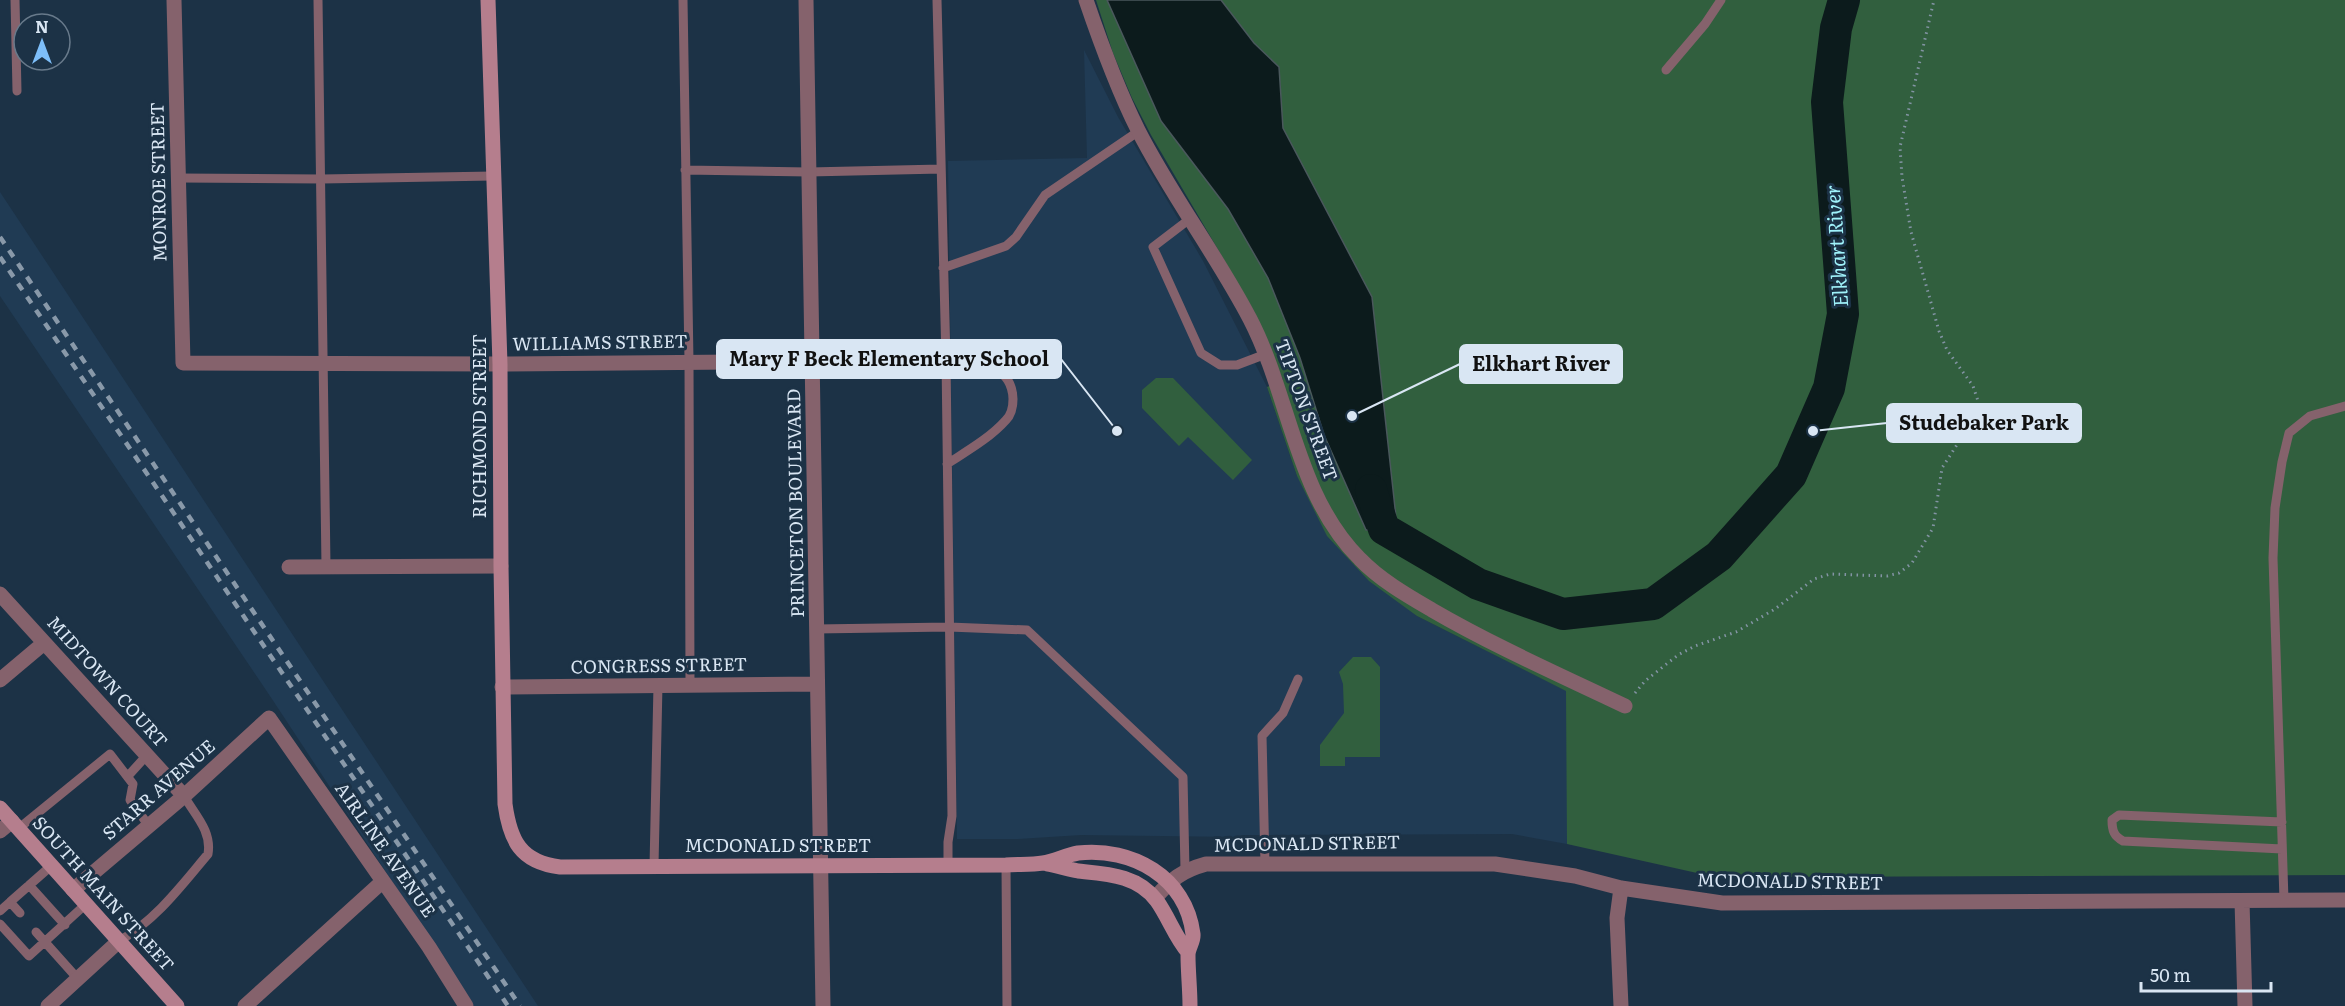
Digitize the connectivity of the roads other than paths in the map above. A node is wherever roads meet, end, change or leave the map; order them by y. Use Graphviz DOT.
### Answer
graph roads {
  1 [pos="15,0"];
  2 [pos="174,0"];
  3 [pos="318,0"];
  4 [pos="488,0"];
  5 [pos="683,0"];
  6 [pos="806,0"];
  7 [pos="937,0"];
  8 [pos="1086,0"];
  9 [pos="1721,0"];
  10 [pos="1666,70"];
  11 [pos="17,91"];
  12 [pos="1139,131"];
  13 [pos="941,169"];
  14 [pos="685,170"];
  15 [pos="809,172"];
  16 [pos="493,176"];
  17 [pos="179,178"];
  18 [pos="322,178"];
  19 [pos="1191,218"];
  20 [pos="944,268"];
  21 [pos="1266,354"];
  22 [pos="946,360"];
  23 [pos="813,361"];
  24 [pos="689,362"];
  25 [pos="183,363"];
  26 [pos="324,363"];
  27 [pos="500,364"];
  28 [pos="2345,406"];
  29 [pos="947,464"];
  30 [pos="326,566"];
  31 [pos="501,566"];
  32 [pos="289,567"];
  33 [pos="0,594"];
  34 [pos="949,627"];
  35 [pos="816,629"];
  36 [pos="44,643"];
  37 [pos="1298,679"];
  38 [pos="0,680"];
  39 [pos="690,684"];
  40 [pos="817,684"];
  41 [pos="658,685"];
  42 [pos="502,687"];
  43 [pos="1625,706"];
  44 [pos="269,718"];
  45 [pos="147,755"];
  46 [pos="128,776"];
  47 [pos="184,796"];
  48 [pos="0,808"];
  49 [pos="2282,822"];
  50 [pos="149,826"];
  51 [pos="10,827"];
  52 [pos="519,848"];
  53 [pos="2282,849"];
  54 [pos="1042,863"];
  55 [pos="1265,864"];
  56 [pos="948,865"];
  57 [pos="1006,865"];
  58 [pos="51,866"];
  59 [pos="654,866"];
  60 [pos="821,866"];
  61 [pos="1185,870"];
  62 [pos="1170,881"];
  63 [pos="382,882"];
  64 [pos="29,885"];
  65 [pos="1621,888"];
  66 [pos="73,890"];
  67 [pos="1155,898"];
  68 [pos="2284,900"];
  69 [pos="2345,900"];
  70 [pos="2242,901"];
  71 [pos="10,902"];
  72 [pos="86,904"];
  73 [pos="0,911"];
  74 [pos="20,914"];
  75 [pos="0,924"];
  76 [pos="65,925"];
  77 [pos="36,932"];
  78 [pos="119,941"];
  79 [pos="46,942"];
  80 [pos="1188,952"];
  81 [pos="78,979"];
  82 [pos="48,1006"];
  83 [pos="177,1006"];
  84 [pos="245,1006"];
  85 [pos="465,1006"];
  86 [pos="824,1006"];
  87 [pos="1007,1006"];
  88 [pos="1190,1006"];
  89 [pos="1621,1006"];
  90 [pos="2245,1006"];
  1 -- 11 [label="lane"];
  2 -- 17 [label="street, MONROE STREET"];
  3 -- 18 [label="lane"];
  4 -- 16 [label="street, RICHMOND STREET"];
  5 -- 14 [label="lane"];
  6 -- 15 [label="street, PRINCETON BOULEVARD"];
  7 -- 13 [label="lane"];
  8 -- 12 [label="street, TIPTON STREET"];
  9 -- 10 [label="lane"];
  12 -- 19 [label="street, TIPTON STREET"];
  12 -- 20 [label="lane"];
  13 -- 15 [label="lane"];
  13 -- 20 [label="lane"];
  14 -- 15 [label="lane"];
  14 -- 24 [label="lane"];
  15 -- 23 [label="street, PRINCETON BOULEVARD"];
  16 -- 18 [label="lane"];
  16 -- 27 [label="street, RICHMOND STREET"];
  17 -- 18 [label="lane"];
  17 -- 25 [label="street, MONROE STREET"];
  18 -- 26 [label="lane"];
  19 -- 21 [label="street, TIPTON STREET"];
  19 -- 21 [label="lane"];
  20 -- 22 [label="lane"];
  21 -- 43 [label="street, TIPTON STREET"];
  22 -- 23 [label="street, WILLIAMS STREET"];
  22 -- 29 [label="lane"];
  22 -- 29 [label="lane"];
  23 -- 24 [label="street, WILLIAMS STREET"];
  23 -- 35 [label="street, PRINCETON BOULEVARD"];
  24 -- 27 [label="street, WILLIAMS STREET"];
  24 -- 39 [label="lane"];
  25 -- 26 [label="street, WILLIAMS STREET"];
  26 -- 27 [label="street, WILLIAMS STREET"];
  26 -- 30 [label="lane"];
  27 -- 31 [label="street, RICHMOND STREET"];
  28 -- 49 [label="lane"];
  29 -- 34 [label="lane"];
  30 -- 31 [label="street"];
  30 -- 32 [label="street"];
  31 -- 42 [label="street, RICHMOND STREET"];
  33 -- 36 [label="street, MIDTOWN COURT"];
  34 -- 35 [label="lane"];
  34 -- 56 [label="lane"];
  34 -- 61 [label="lane"];
  35 -- 40 [label="street, PRINCETON BOULEVARD"];
  36 -- 38 [label="street"];
  36 -- 45 [label="street, MIDTOWN COURT"];
  37 -- 55 [label="lane"];
  39 -- 40 [label="street, CONGRESS STREET"];
  39 -- 41 [label="street, CONGRESS STREET"];
  40 -- 60 [label="street, PRINCETON BOULEVARD"];
  41 -- 42 [label="street, CONGRESS STREET"];
  41 -- 59 [label="lane"];
  42 -- 52 [label="street, RICHMOND STREET"];
  44 -- 47 [label="street, STARR AVENUE"];
  44 -- 63 [label="street, AIRLINE AVENUE"];
  45 -- 46 [label="lane"];
  45 -- 47 [label="street, MIDTOWN COURT"];
  46 -- 50 [label="lane"];
  46 -- 51 [label="lane"];
  47 -- 50 [label="street, STARR AVENUE"];
  47 -- 78 [label="lane"];
  48 -- 51 [label="street, SOUTH MAIN STREET"];
  49 -- 53 [label="lane"];
  49 -- 53 [label="lane"];
  50 -- 66 [label="street, STARR AVENUE"];
  51 -- 58 [label="street, SOUTH MAIN STREET"];
  52 -- 59 [label="street, MCDONALD STREET"];
  53 -- 68 [label="lane"];
  54 -- 57 [label="street, MCDONALD STREET"];
  54 -- 62 [label="street, MCDONALD STREET"];
  54 -- 67 [label="street, MCDONALD STREET"];
  55 -- 61 [label="street, MCDONALD STREET"];
  55 -- 65 [label="street, MCDONALD STREET"];
  56 -- 57 [label="street, MCDONALD STREET"];
  56 -- 60 [label="street, MCDONALD STREET"];
  57 -- 87 [label="lane"];
  58 -- 64 [label="lane"];
  58 -- 66 [label="street, SOUTH MAIN STREET"];
  59 -- 60 [label="street, MCDONALD STREET"];
  60 -- 86 [label="street, PRINCETON BOULEVARD"];
  61 -- 62 [label="street, MCDONALD STREET"];
  62 -- 67 [label="street, MCDONALD STREET"];
  62 -- 80 [label="street"];
  63 -- 84 [label="street"];
  63 -- 85 [label="street, AIRLINE AVENUE"];
  64 -- 71 [label="lane"];
  64 -- 76 [label="lane"];
  65 -- 70 [label="street, MCDONALD STREET"];
  65 -- 89 [label="street"];
  66 -- 72 [label="street, SOUTH MAIN STREET"];
  67 -- 80 [label="street"];
  68 -- 69 [label="street, MCDONALD STREET"];
  68 -- 70 [label="street, MCDONALD STREET"];
  70 -- 90 [label="street"];
  71 -- 73 [label="lane"];
  71 -- 74 [label="lane"];
  72 -- 76 [label="lane"];
  72 -- 78 [label="street, SOUTH MAIN STREET"];
  75 -- 79 [label="lane"];
  76 -- 79 [label="lane"];
  77 -- 79 [label="lane"];
  78 -- 81 [label="street"];
  78 -- 83 [label="street, SOUTH MAIN STREET"];
  79 -- 81 [label="lane"];
  80 -- 88 [label="street"];
  81 -- 82 [label="street"];
}
